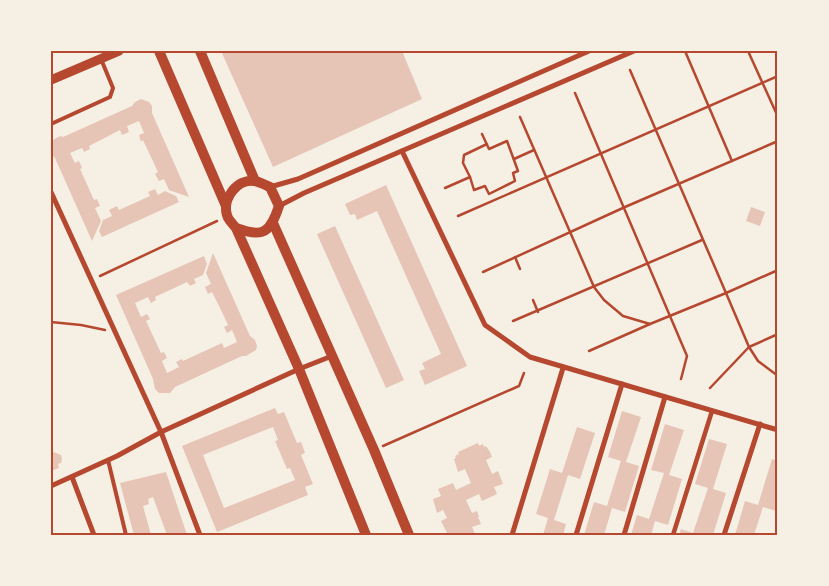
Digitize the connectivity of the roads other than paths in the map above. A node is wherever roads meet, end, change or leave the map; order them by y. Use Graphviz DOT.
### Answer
graph roads {
  1 [pos="119,51"];
  2 [pos="159,51"];
  3 [pos="200,51"];
  4 [pos="589,51"];
  5 [pos="634,51"];
  6 [pos="101,59"];
  7 [pos="51,80"];
  8 [pos="51,124"];
  9 [pos="402,151"];
  10 [pos="256,181"];
  11 [pos="270,187"];
  12 [pos="51,192"];
  13 [pos="226,206"];
  14 [pos="279,206"];
  15 [pos="273,223"];
  16 [pos="236,228"];
  17 [pos="332,355"];
  18 [pos="563,368"];
  19 [pos="299,369"];
  20 [pos="622,384"];
  21 [pos="665,397"];
  22 [pos="712,411"];
  23 [pos="760,424"];
  24 [pos="778,430"];
  25 [pos="161,432"];
  26 [pos="108,460"];
  27 [pos="72,478"];
  28 [pos="51,486"];
  29 [pos="94,535"];
  30 [pos="126,535"];
  31 [pos="200,535"];
  32 [pos="366,535"];
  33 [pos="409,535"];
  34 [pos="512,535"];
  35 [pos="576,535"];
  36 [pos="624,535"];
  37 [pos="673,535"];
  38 [pos="724,535"];
  1 -- 6 [label="street"];
  2 -- 13 [label="main road"];
  3 -- 10 [label="main road"];
  4 -- 11 [label="street"];
  5 -- 9 [label="street"];
  6 -- 7 [label="street"];
  6 -- 8 [label="lane"];
  9 -- 14 [label="street"];
  9 -- 18 [label="street"];
  10 -- 11 [label="main road"];
  10 -- 13 [label="main road"];
  11 -- 14 [label="main road"];
  12 -- 25 [label="street"];
  13 -- 16 [label="main road"];
  14 -- 15 [label="main road"];
  15 -- 16 [label="main road"];
  15 -- 17 [label="main road"];
  16 -- 19 [label="main road"];
  17 -- 19 [label="street"];
  17 -- 33 [label="main road"];
  18 -- 20 [label="street"];
  18 -- 34 [label="street"];
  19 -- 25 [label="street"];
  19 -- 32 [label="main road"];
  20 -- 21 [label="street"];
  20 -- 35 [label="street"];
  21 -- 22 [label="street"];
  21 -- 36 [label="street"];
  22 -- 23 [label="street"];
  22 -- 37 [label="street"];
  23 -- 24 [label="street"];
  23 -- 38 [label="street"];
  25 -- 26 [label="street"];
  25 -- 31 [label="street"];
  26 -- 27 [label="street"];
  26 -- 30 [label="lane"];
  27 -- 28 [label="street"];
  27 -- 29 [label="street"];
}
